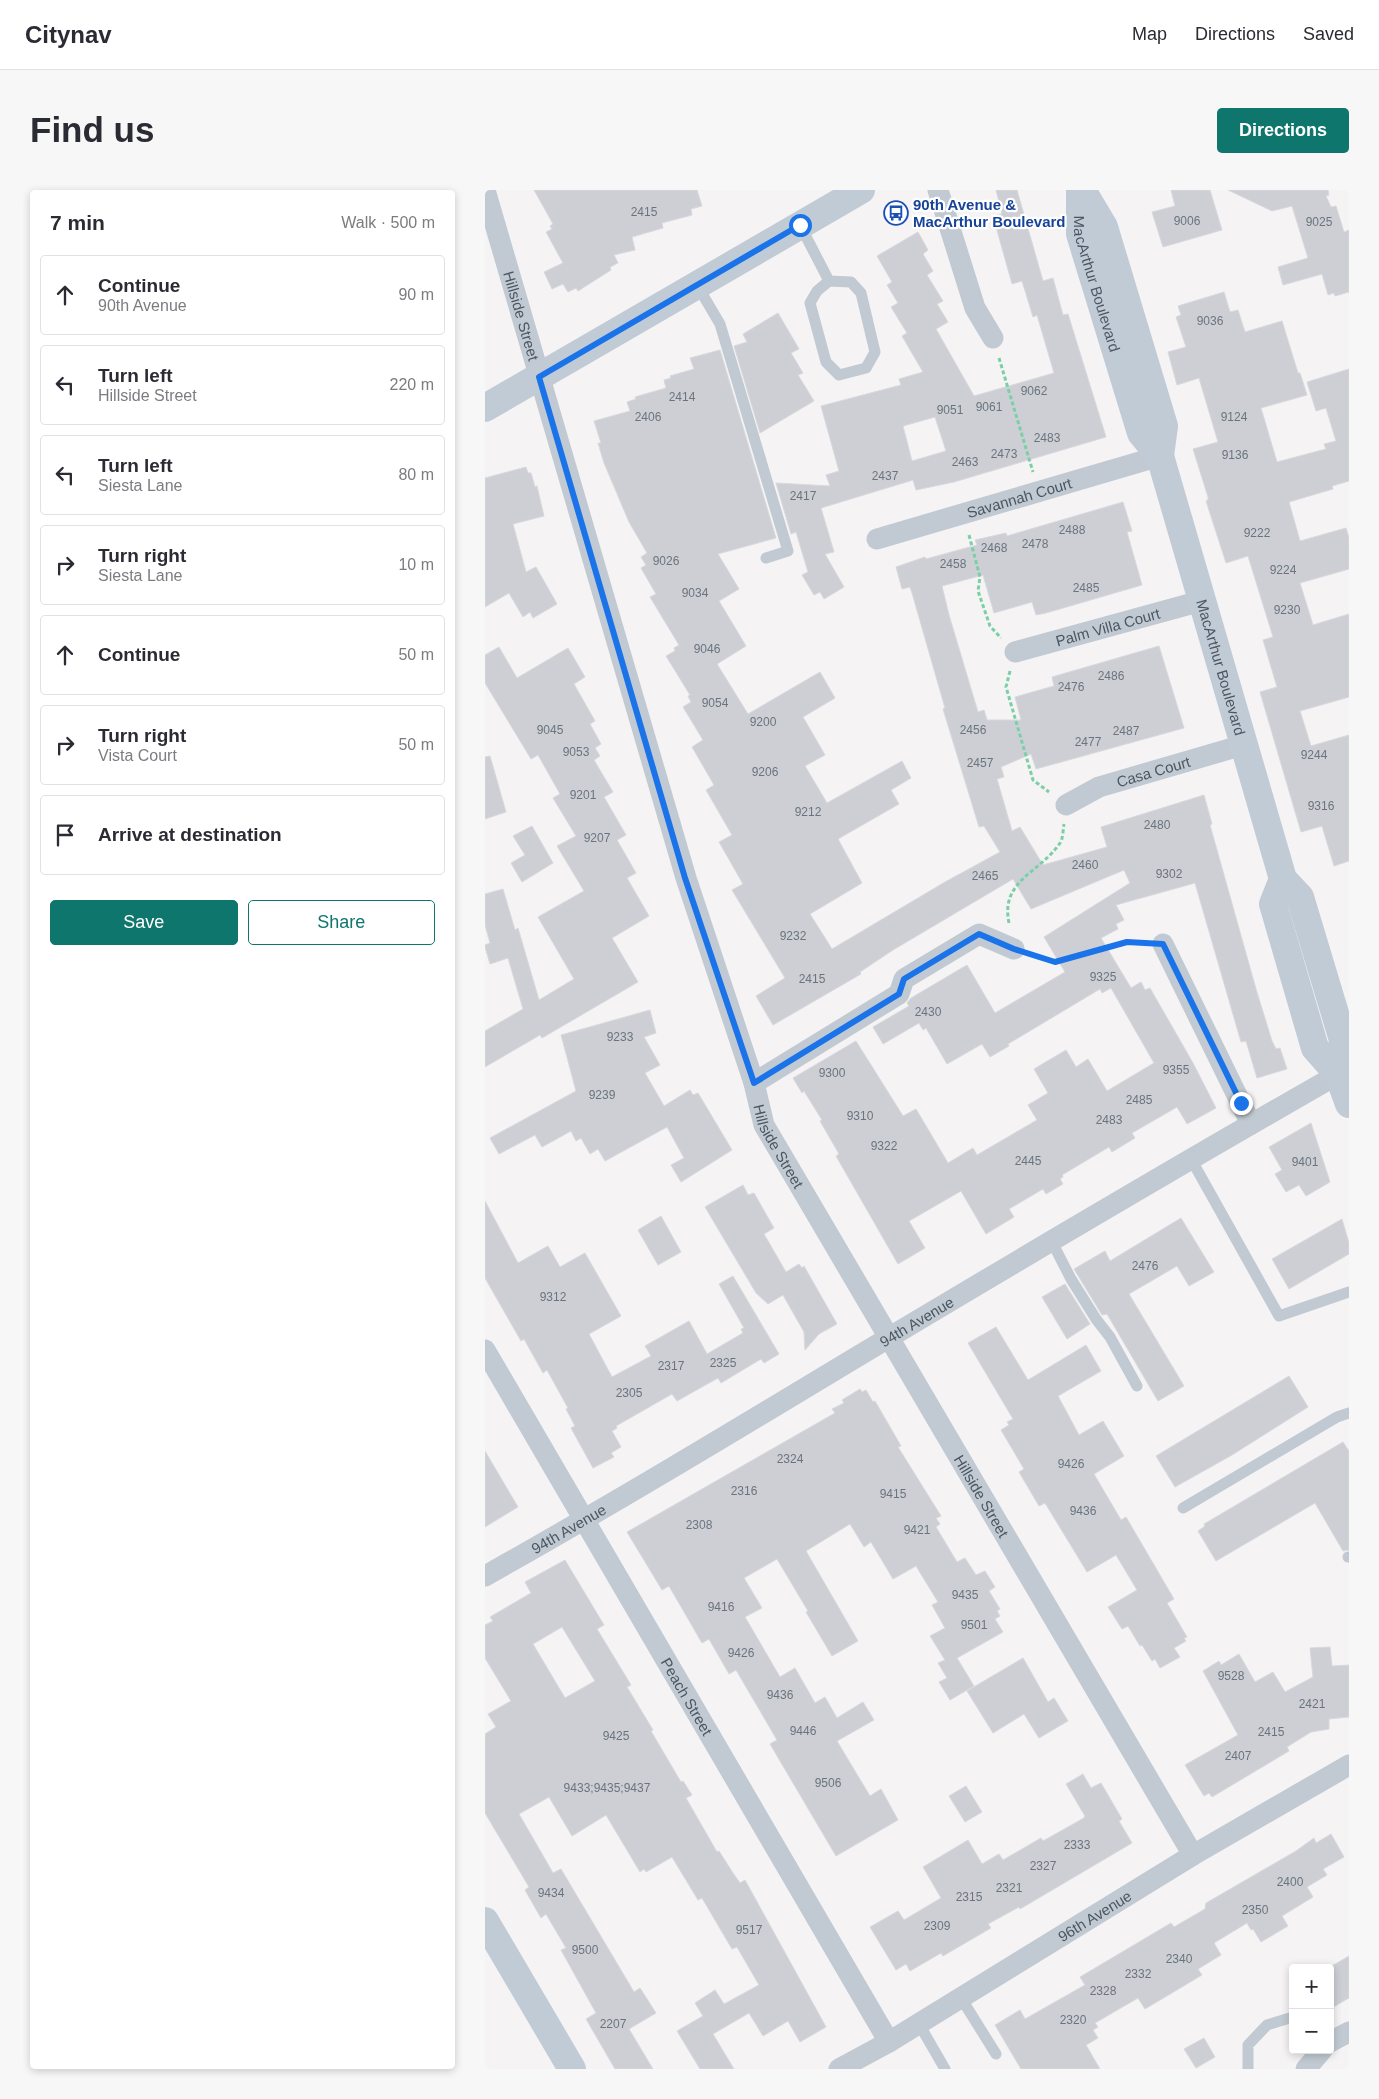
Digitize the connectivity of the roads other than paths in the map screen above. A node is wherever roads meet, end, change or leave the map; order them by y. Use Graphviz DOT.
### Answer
graph roads {
  1 [pos="485,190"];
  2 [pos="861,190"];
  3 [pos="938,190"];
  4 [pos="1081,190"];
  5 [pos="800,225"];
  6 [pos="829,281"];
  7 [pos="697,285"];
  8 [pos="993,338"];
  9 [pos="539,377"];
  10 [pos="485,408"];
  11 [pos="1160,456"];
  12 [pos="877,539"];
  13 [pos="766,558"];
  14 [pos="1201,601"];
  15 [pos="1015,652"];
  16 [pos="1243,745"];
  17 [pos="1066,805"];
  18 [pos="1163,944"];
  19 [pos="1014,949"];
  20 [pos="1344,1071"];
  21 [pos="754,1083"];
  22 [pos="1349,1104"];
  23 [pos="1251,1124"];
  24 [pos="1191,1159"];
  25 [pos="1052,1242"];
  26 [pos="1349,1292"];
  27 [pos="889,1338"];
  28 [pos="485,1350"];
  29 [pos="1137,1386"];
  30 [pos="1349,1413"];
  31 [pos="1183,1508"];
  32 [pos="585,1521"];
  33 [pos="485,1576"];
  34 [pos="1349,1765"];
  35 [pos="1193,1855"];
  36 [pos="485,1922"];
  37 [pos="961,1998"];
  38 [pos="1289,2018"];
  39 [pos="919,2024"];
  40 [pos="889,2042"];
  41 [pos="996,2054"];
  42 [pos="1320,2054"];
  43 [pos="572,2069"];
  44 [pos="839,2069"];
  45 [pos="945,2069"];
  46 [pos="1248,2069"];
  47 [pos="1306,2069"];
  1 -- 9 [label="street, Hillside Street"];
  2 -- 5 [label="main road"];
  3 -- 8 [label="street"];
  4 -- 11 [label="main road, MacArthur Boulevard"];
  5 -- 6 [label="lane"];
  5 -- 7 [label="main road"];
  6 -- 6 [label="lane"];
  7 -- 9 [label="main road"];
  7 -- 13 [label="lane"];
  9 -- 10 [label="main road"];
  9 -- 21 [label="street, Hillside Street"];
  11 -- 12 [label="street, Savannah Court"];
  11 -- 14 [label="main road, MacArthur Boulevard"];
  14 -- 15 [label="street, Palm Villa Court"];
  14 -- 16 [label="main road, MacArthur Boulevard"];
  16 -- 17 [label="street, Casa Court"];
  16 -- 20 [label="main road, MacArthur Boulevard"];
  18 -- 23 [label="street"];
  19 -- 21 [label="street"];
  20 -- 22 [label="main road, MacArthur Boulevard"];
  20 -- 23 [label="street, 94th Avenue"];
  21 -- 27 [label="street, Hillside Street"];
  23 -- 24 [label="street, 94th Avenue"];
  24 -- 25 [label="street, 94th Avenue"];
  24 -- 26 [label="lane"];
  25 -- 27 [label="street, 94th Avenue"];
  25 -- 29 [label="lane"];
  27 -- 32 [label="street, 94th Avenue"];
  27 -- 35 [label="street, Hillside Street"];
  28 -- 32 [label="street, Peach Street"];
  30 -- 31 [label="lane"];
  32 -- 33 [label="street, 94th Avenue"];
  32 -- 40 [label="street, Peach Street"];
  34 -- 35 [label="street, 96th Avenue"];
  35 -- 37 [label="street, 96th Avenue"];
  36 -- 43 [label="main road"];
  37 -- 39 [label="street, 96th Avenue"];
  37 -- 41 [label="lane"];
  38 -- 46 [label="lane"];
  39 -- 40 [label="street, 96th Avenue"];
  39 -- 45 [label="lane"];
  40 -- 44 [label="street, 96th Avenue"];
  42 -- 47 [label="street"];
}
